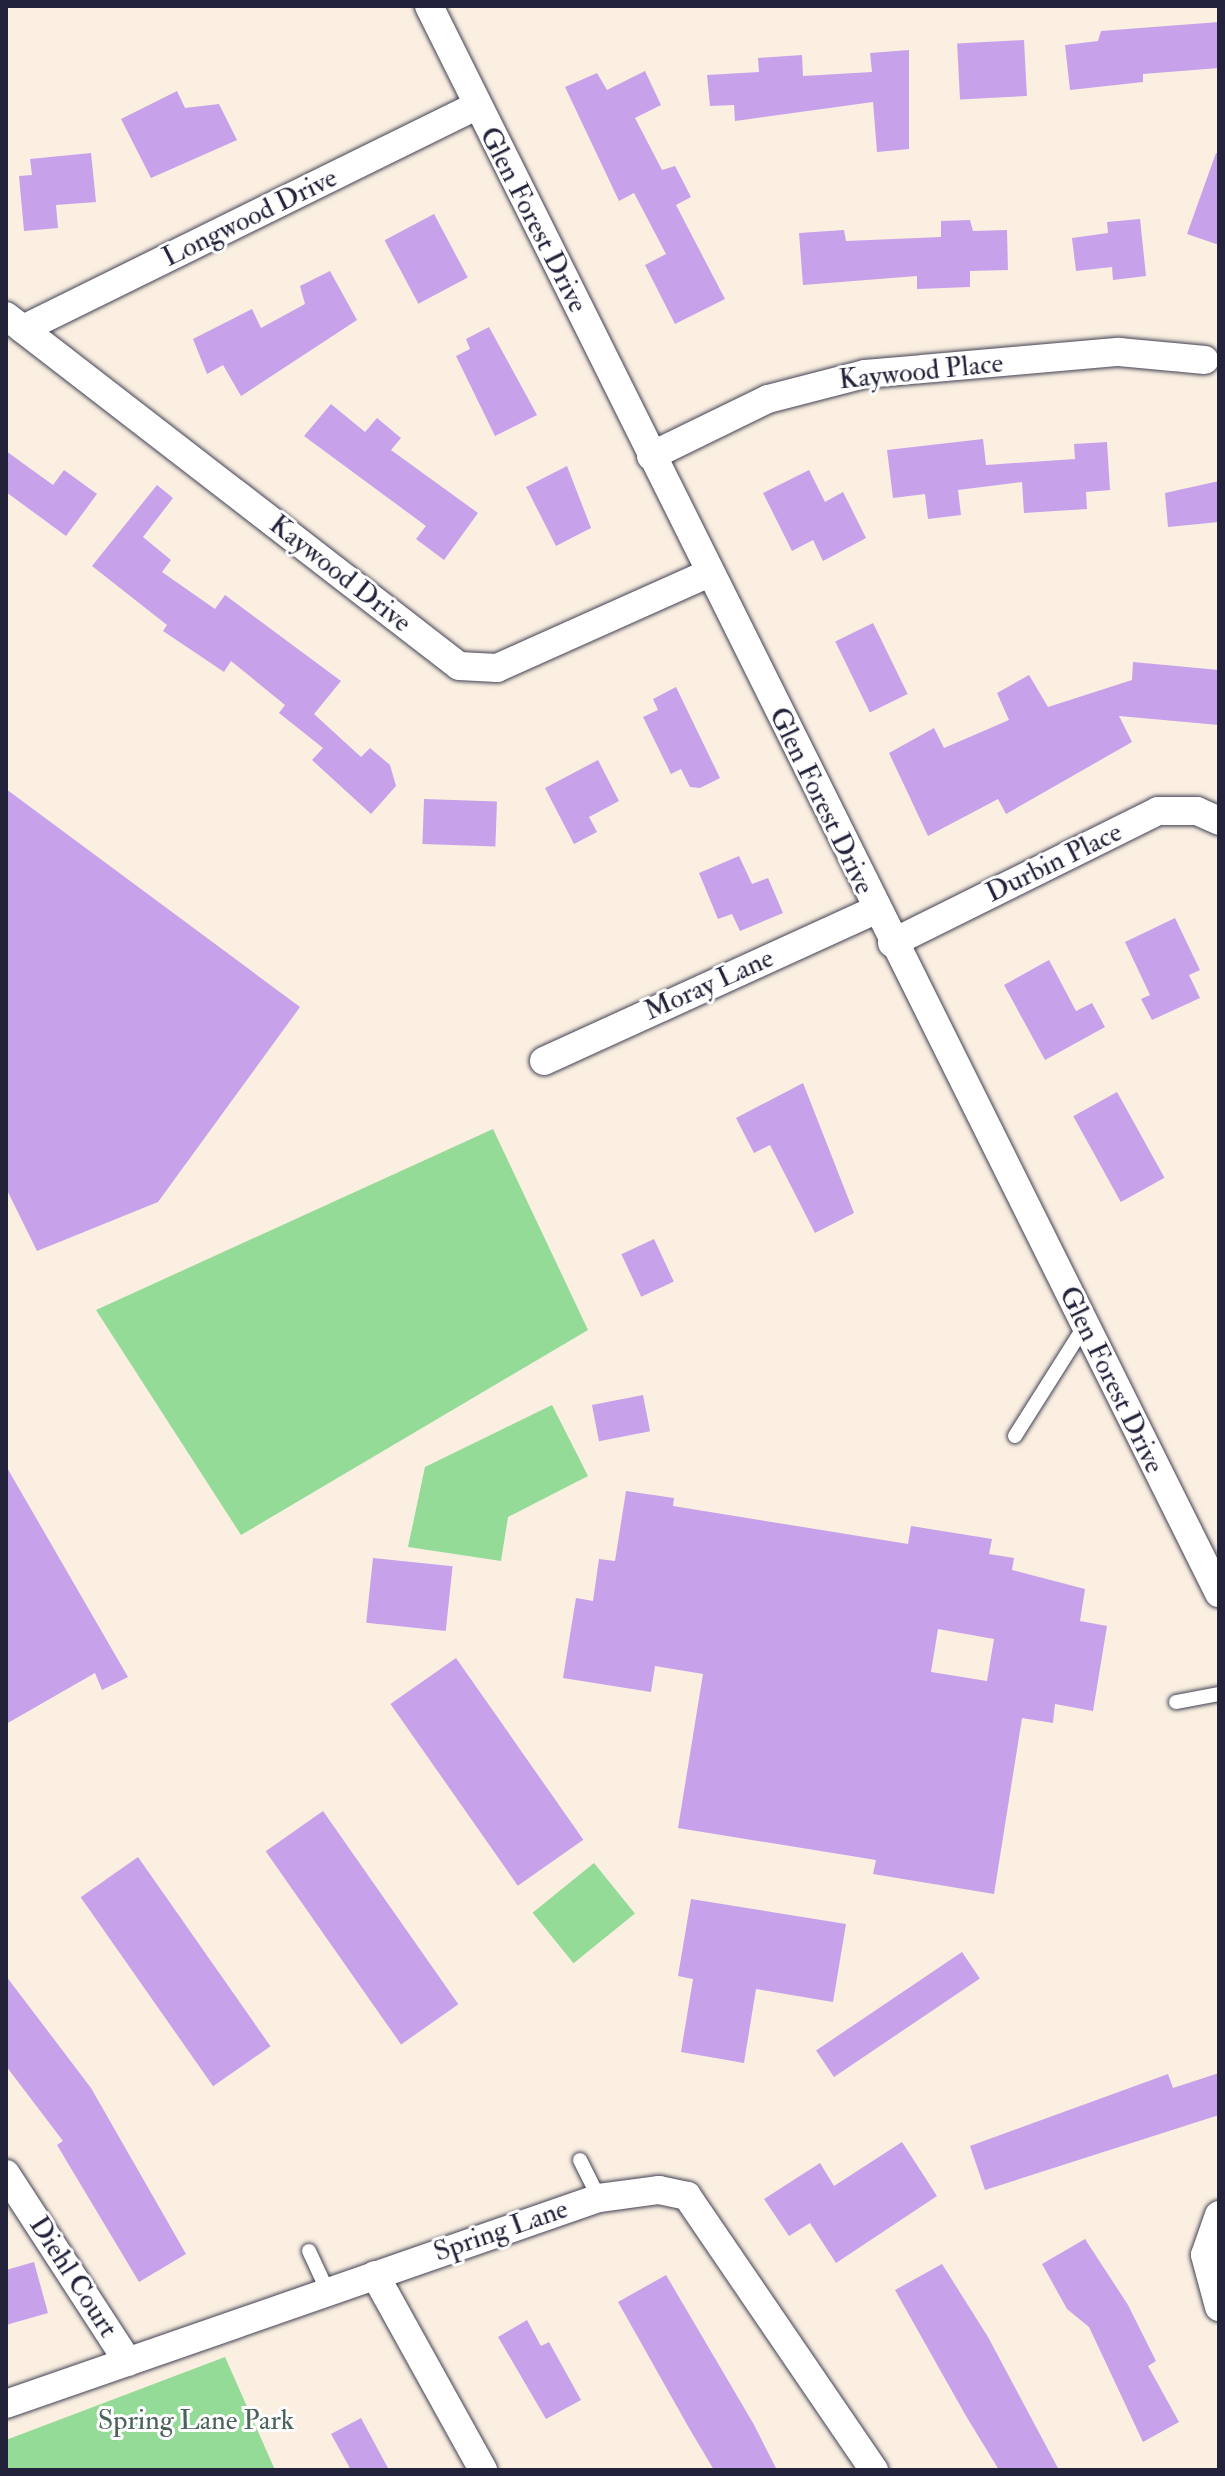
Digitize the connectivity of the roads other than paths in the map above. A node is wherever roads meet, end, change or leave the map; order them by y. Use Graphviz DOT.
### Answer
graph roads {
  1 [pos="429,6"];
  2 [pos="476,106"];
  3 [pos="15,322"];
  4 [pos="1212,363"];
  5 [pos="651,456"];
  6 [pos="709,573"];
  7 [pos="1219,821"];
  8 [pos="875,910"];
  9 [pos="892,943"];
  10 [pos="544,1061"];
  11 [pos="1084,1327"];
  12 [pos="1015,1436"];
  13 [pos="1219,1593"];
  14 [pos="1219,1694"];
  15 [pos="1176,1702"];
  16 [pos="580,2160"];
  17 [pos="10,2187"];
  18 [pos="599,2198"];
  19 [pos="1219,2215"];
  20 [pos="309,2251"];
  21 [pos="375,2275"];
  22 [pos="328,2292"];
  23 [pos="1219,2307"];
  24 [pos="128,2362"];
  25 [pos="6,2404"];
  26 [pos="483,2470"];
  27 [pos="874,2470"];
  1 -- 2 [label="street, Glen Forest Drive"];
  2 -- 3 [label="street, Longwood Drive"];
  2 -- 5 [label="street, Glen Forest Drive"];
  3 -- 6 [label="street, Kaywood Drive"];
  4 -- 5 [label="street, Kaywood Place"];
  5 -- 6 [label="street, Glen Forest Drive"];
  6 -- 8 [label="street, Glen Forest Drive"];
  7 -- 9 [label="street, Durbin Place"];
  8 -- 9 [label="street, Glen Forest Drive"];
  8 -- 10 [label="street, Moray Lane"];
  9 -- 11 [label="street, Glen Forest Drive"];
  11 -- 12 [label="lane"];
  11 -- 13 [label="street, Glen Forest Drive"];
  14 -- 15 [label="lane"];
  16 -- 18 [label="lane"];
  17 -- 24 [label="street, Diehl Court"];
  18 -- 21 [label="street, Spring Lane"];
  18 -- 27 [label="street, Spring Lane"];
  19 -- 23 [label="street"];
  20 -- 22 [label="lane"];
  21 -- 22 [label="street, Spring Lane"];
  21 -- 26 [label="street"];
  22 -- 24 [label="street, Spring Lane"];
  24 -- 25 [label="street, Spring Lane"];
}
